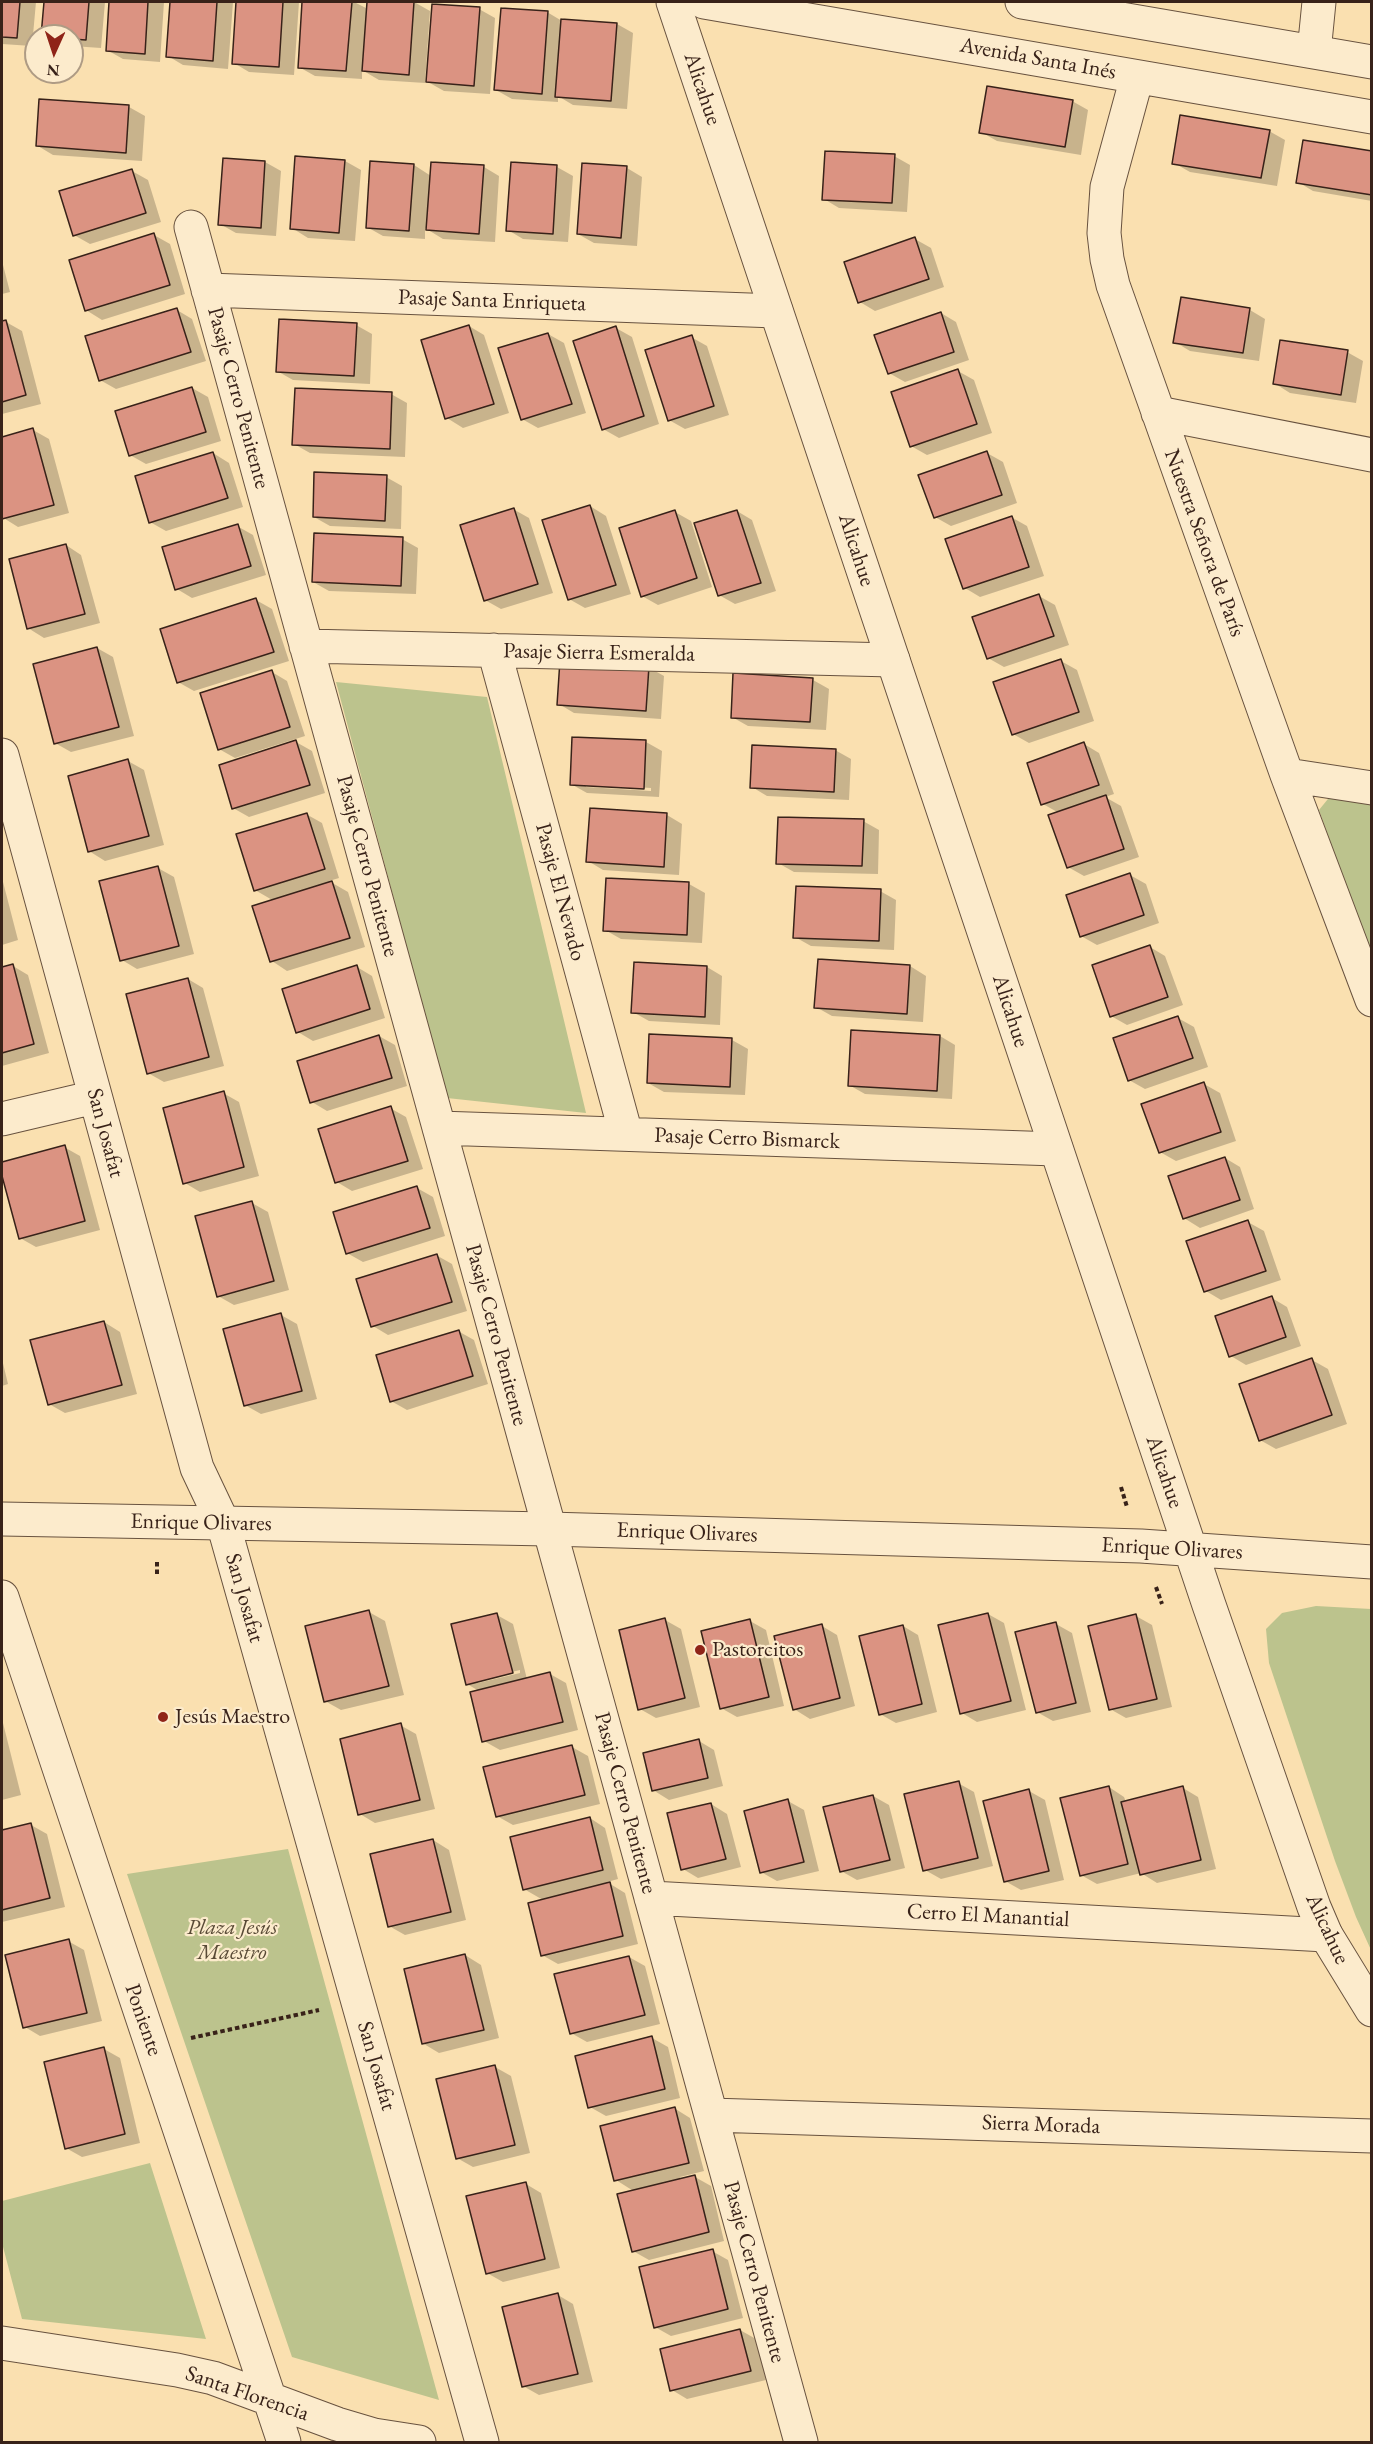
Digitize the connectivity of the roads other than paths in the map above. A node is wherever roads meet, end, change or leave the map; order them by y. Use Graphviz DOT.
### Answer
graph roads {
  1 [pos="673,2"];
  2 [pos="705,2"];
  3 [pos="1022,2"];
  4 [pos="1319,2"];
  5 [pos="1314,52"];
  6 [pos="1371,62"];
  7 [pos="1137,76"];
  8 [pos="1371,117"];
  9 [pos="190,227"];
  10 [pos="208,290"];
  11 [pos="776,311"];
  12 [pos="1158,413"];
  13 [pos="1371,454"];
  14 [pos="306,646"];
  15 [pos="494,650"];
  16 [pos="893,660"];
  17 [pos="2,755"];
  18 [pos="1287,775"];
  19 [pos="1371,788"];
  20 [pos="10,815"];
  21 [pos="1371,1000"];
  22 [pos="95,1097"];
  23 [pos="2,1119"];
  24 [pos="439,1128"];
  25 [pos="626,1134"];
  26 [pos="1056,1149"];
  27 [pos="2,1519"];
  28 [pos="223,1523"];
  29 [pos="549,1529"];
  30 [pos="1190,1548"];
  31 [pos="1371,1562"];
  32 [pos="2,1597"];
  33 [pos="651,1898"];
  34 [pos="1326,1935"];
  35 [pos="1371,2010"];
  36 [pos="711,2115"];
  37 [pos="1371,2136"];
  38 [pos="2,2343"];
  39 [pos="271,2401"];
  40 [pos="284,2442"];
  41 [pos="418,2442"];
  42 [pos="482,2442"];
  43 [pos="801,2442"];
  1 -- 11 [label="street, Alicahue"];
  2 -- 7 [label="street, Avenida Santa Inés"];
  3 -- 5 [label="street"];
  4 -- 5 [label="street"];
  5 -- 6 [label="street"];
  7 -- 8 [label="street, Avenida Santa Inés"];
  7 -- 12 [label="street, Nuestra Señora de París"];
  9 -- 10 [label="street, Pasaje Cerro Penitente"];
  10 -- 11 [label="street, Pasaje Santa Enriqueta"];
  10 -- 14 [label="street, Pasaje Cerro Penitente"];
  11 -- 16 [label="street, Alicahue"];
  12 -- 13 [label="street"];
  12 -- 18 [label="street, Nuestra Señora de París"];
  14 -- 15 [label="street, Pasaje Sierra Esmeralda"];
  14 -- 24 [label="street, Pasaje Cerro Penitente"];
  15 -- 16 [label="street, Pasaje Sierra Esmeralda"];
  15 -- 25 [label="street, Pasaje El Nevado"];
  16 -- 26 [label="street, Alicahue"];
  17 -- 20 [label="street, San Josafat"];
  18 -- 19 [label="street"];
  18 -- 21 [label="street, Nuestra Señora de París"];
  20 -- 22 [label="street, San Josafat"];
  22 -- 23 [label="street"];
  22 -- 28 [label="street, San Josafat"];
  24 -- 25 [label="street, Pasaje Cerro Bismarck"];
  24 -- 29 [label="street, Pasaje Cerro Penitente"];
  25 -- 26 [label="street, Pasaje Cerro Bismarck"];
  26 -- 30 [label="street, Alicahue"];
  27 -- 28 [label="street, Enrique Olivares"];
  28 -- 29 [label="street, Enrique Olivares"];
  28 -- 42 [label="street, San Josafat"];
  29 -- 30 [label="street, Enrique Olivares"];
  29 -- 33 [label="street, Pasaje Cerro Penitente"];
  30 -- 31 [label="street, Enrique Olivares"];
  30 -- 34 [label="street, Alicahue"];
  32 -- 39 [label="street, Poniente"];
  33 -- 34 [label="street, Cerro El Manantial"];
  33 -- 36 [label="street, Pasaje Cerro Penitente"];
  34 -- 35 [label="street, Alicahue"];
  36 -- 37 [label="street, Sierra Morada"];
  36 -- 43 [label="street, Pasaje Cerro Penitente"];
  38 -- 39 [label="street, Santa Florencia"];
  39 -- 40 [label="street, Poniente"];
  39 -- 41 [label="street, Santa Florencia"];
}
